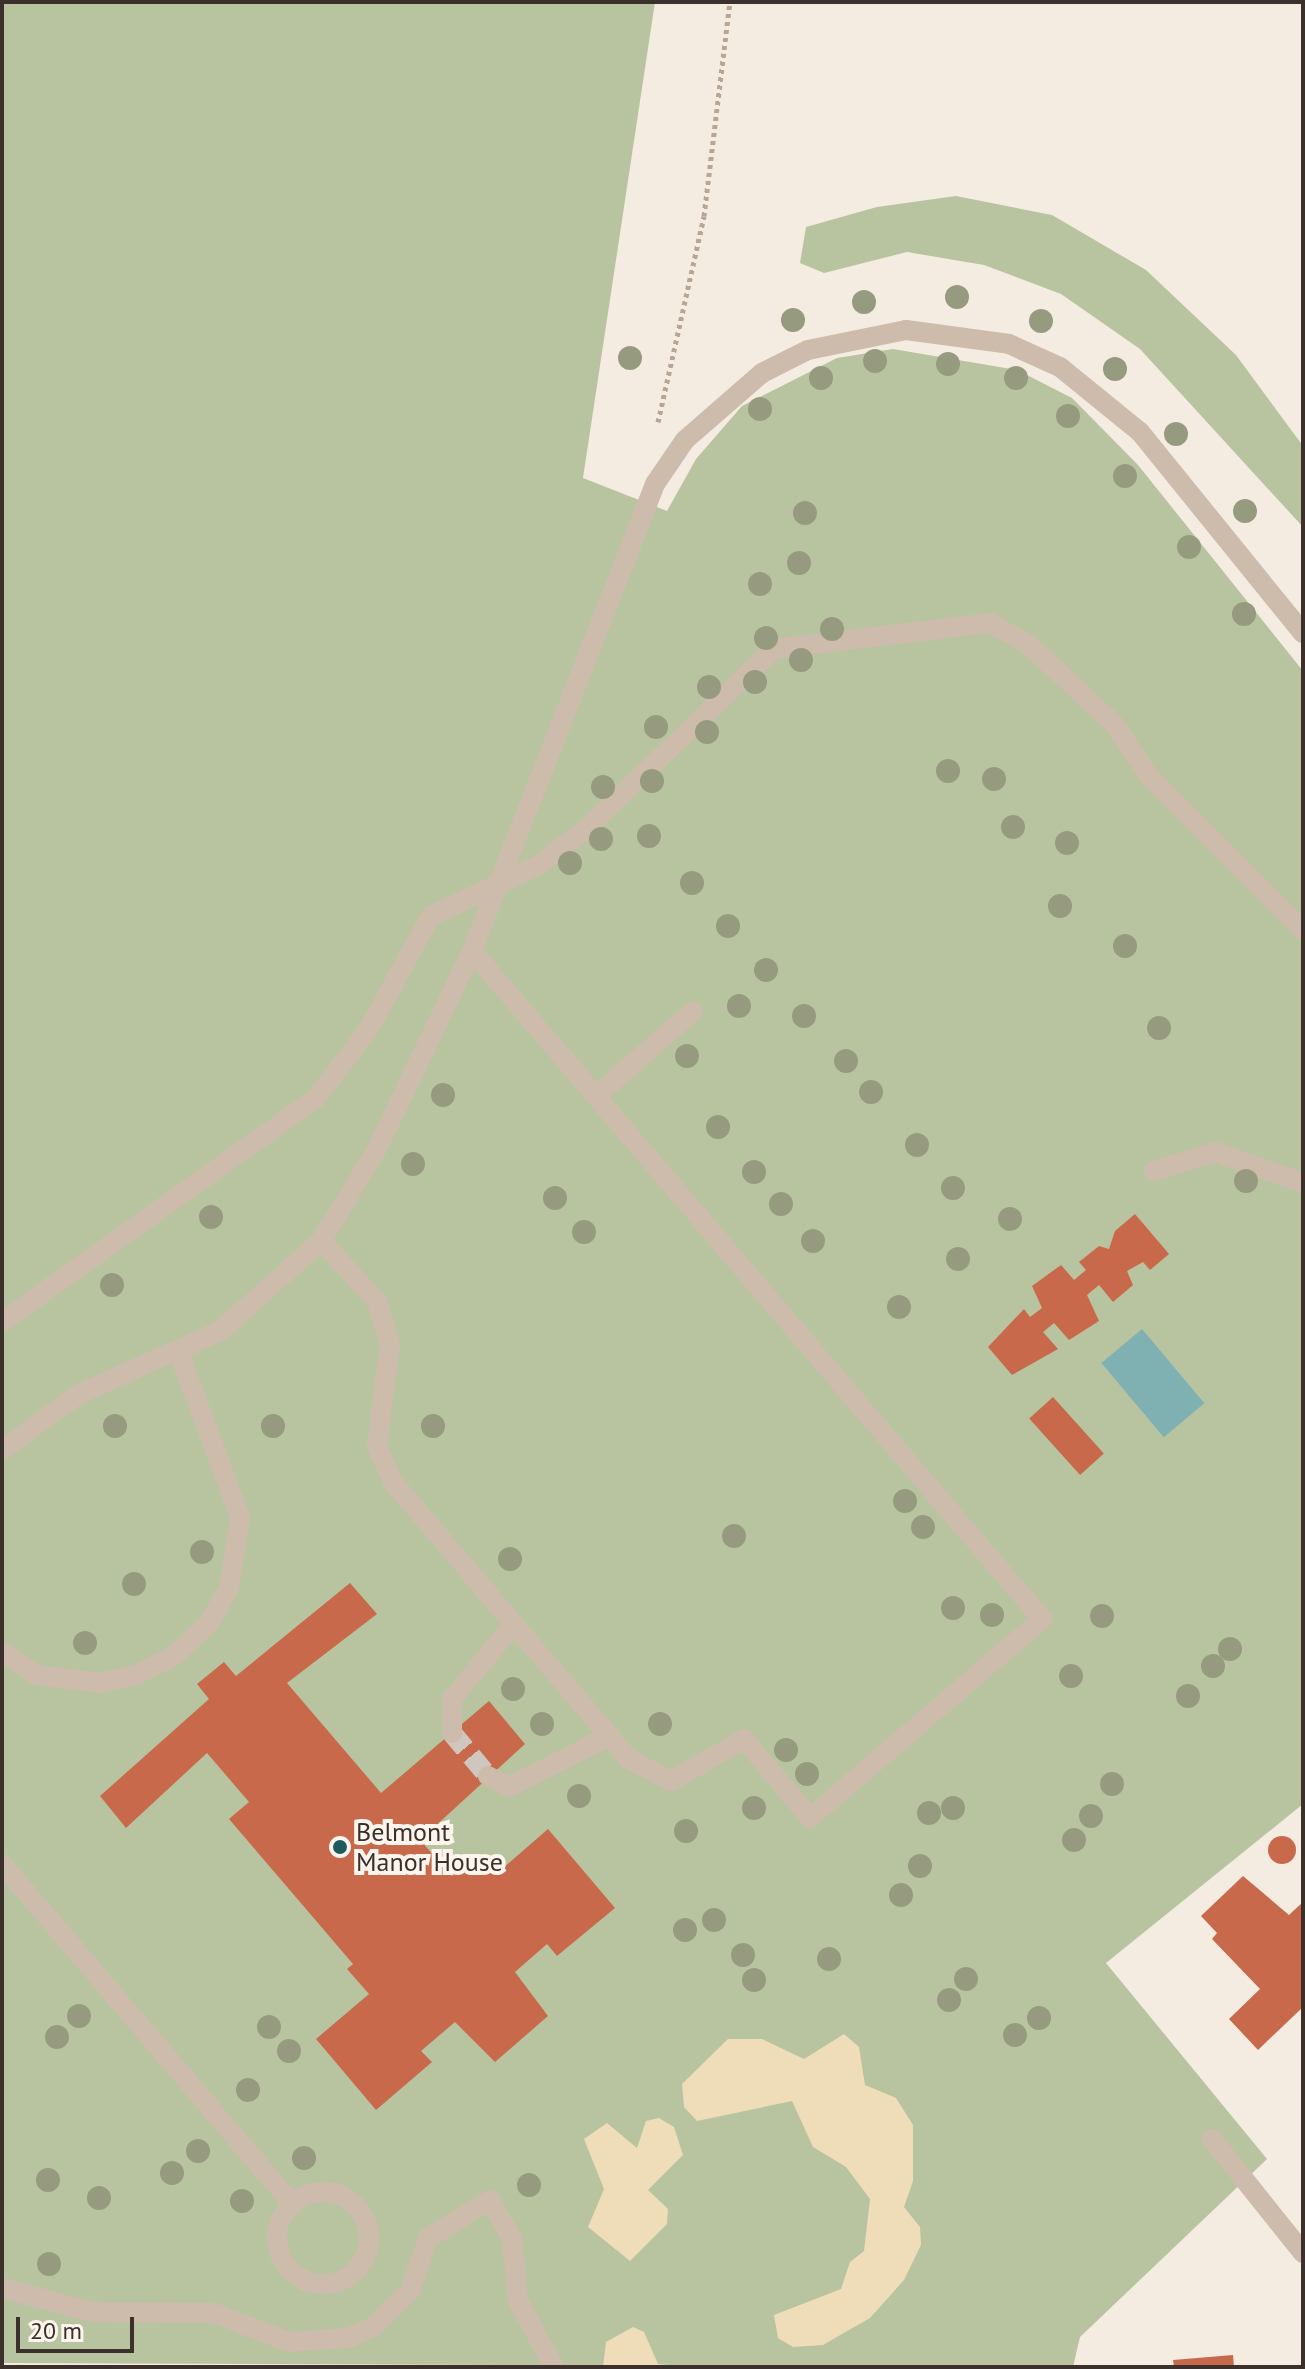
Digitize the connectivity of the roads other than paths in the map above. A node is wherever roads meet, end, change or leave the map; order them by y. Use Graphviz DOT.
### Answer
graph roads {
  1 [pos="1303,633"];
  2 [pos="500,884"];
  3 [pos="1303,930"];
  4 [pos="472,951"];
  5 [pos="692,1012"];
  6 [pos="596,1096"];
  7 [pos="1154,1171"];
  8 [pos="1303,1183"];
  9 [pos="321,1241"];
  10 [pos="2,1322"];
  11 [pos="179,1353"];
  12 [pos="2,1450"];
  13 [pos="514,1624"];
  14 [pos="2,1652"];
  15 [pos="452,1733"];
  16 [pos="610,1736"];
  17 [pos="488,1776"];
  18 [pos="2,1864"];
  19 [pos="1212,2139"];
  20 [pos="292,2204"];
  21 [pos="1303,2253"];
  22 [pos="2,2288"];
  23 [pos="554,2367"];
  1 -- 2 [label="street"];
  2 -- 3 [label="street"];
  2 -- 4 [label="street"];
  2 -- 10 [label="street"];
  4 -- 6 [label="street"];
  4 -- 9 [label="street"];
  5 -- 6 [label="street"];
  6 -- 16 [label="street"];
  7 -- 8 [label="street"];
  9 -- 11 [label="street"];
  9 -- 13 [label="street"];
  11 -- 12 [label="street"];
  11 -- 14 [label="street"];
  13 -- 15 [label="street"];
  13 -- 16 [label="street"];
  16 -- 17 [label="street"];
  18 -- 20 [label="street"];
  19 -- 21 [label="street"];
  20 -- 20 [label="street"];
  22 -- 23 [label="street"];
}
